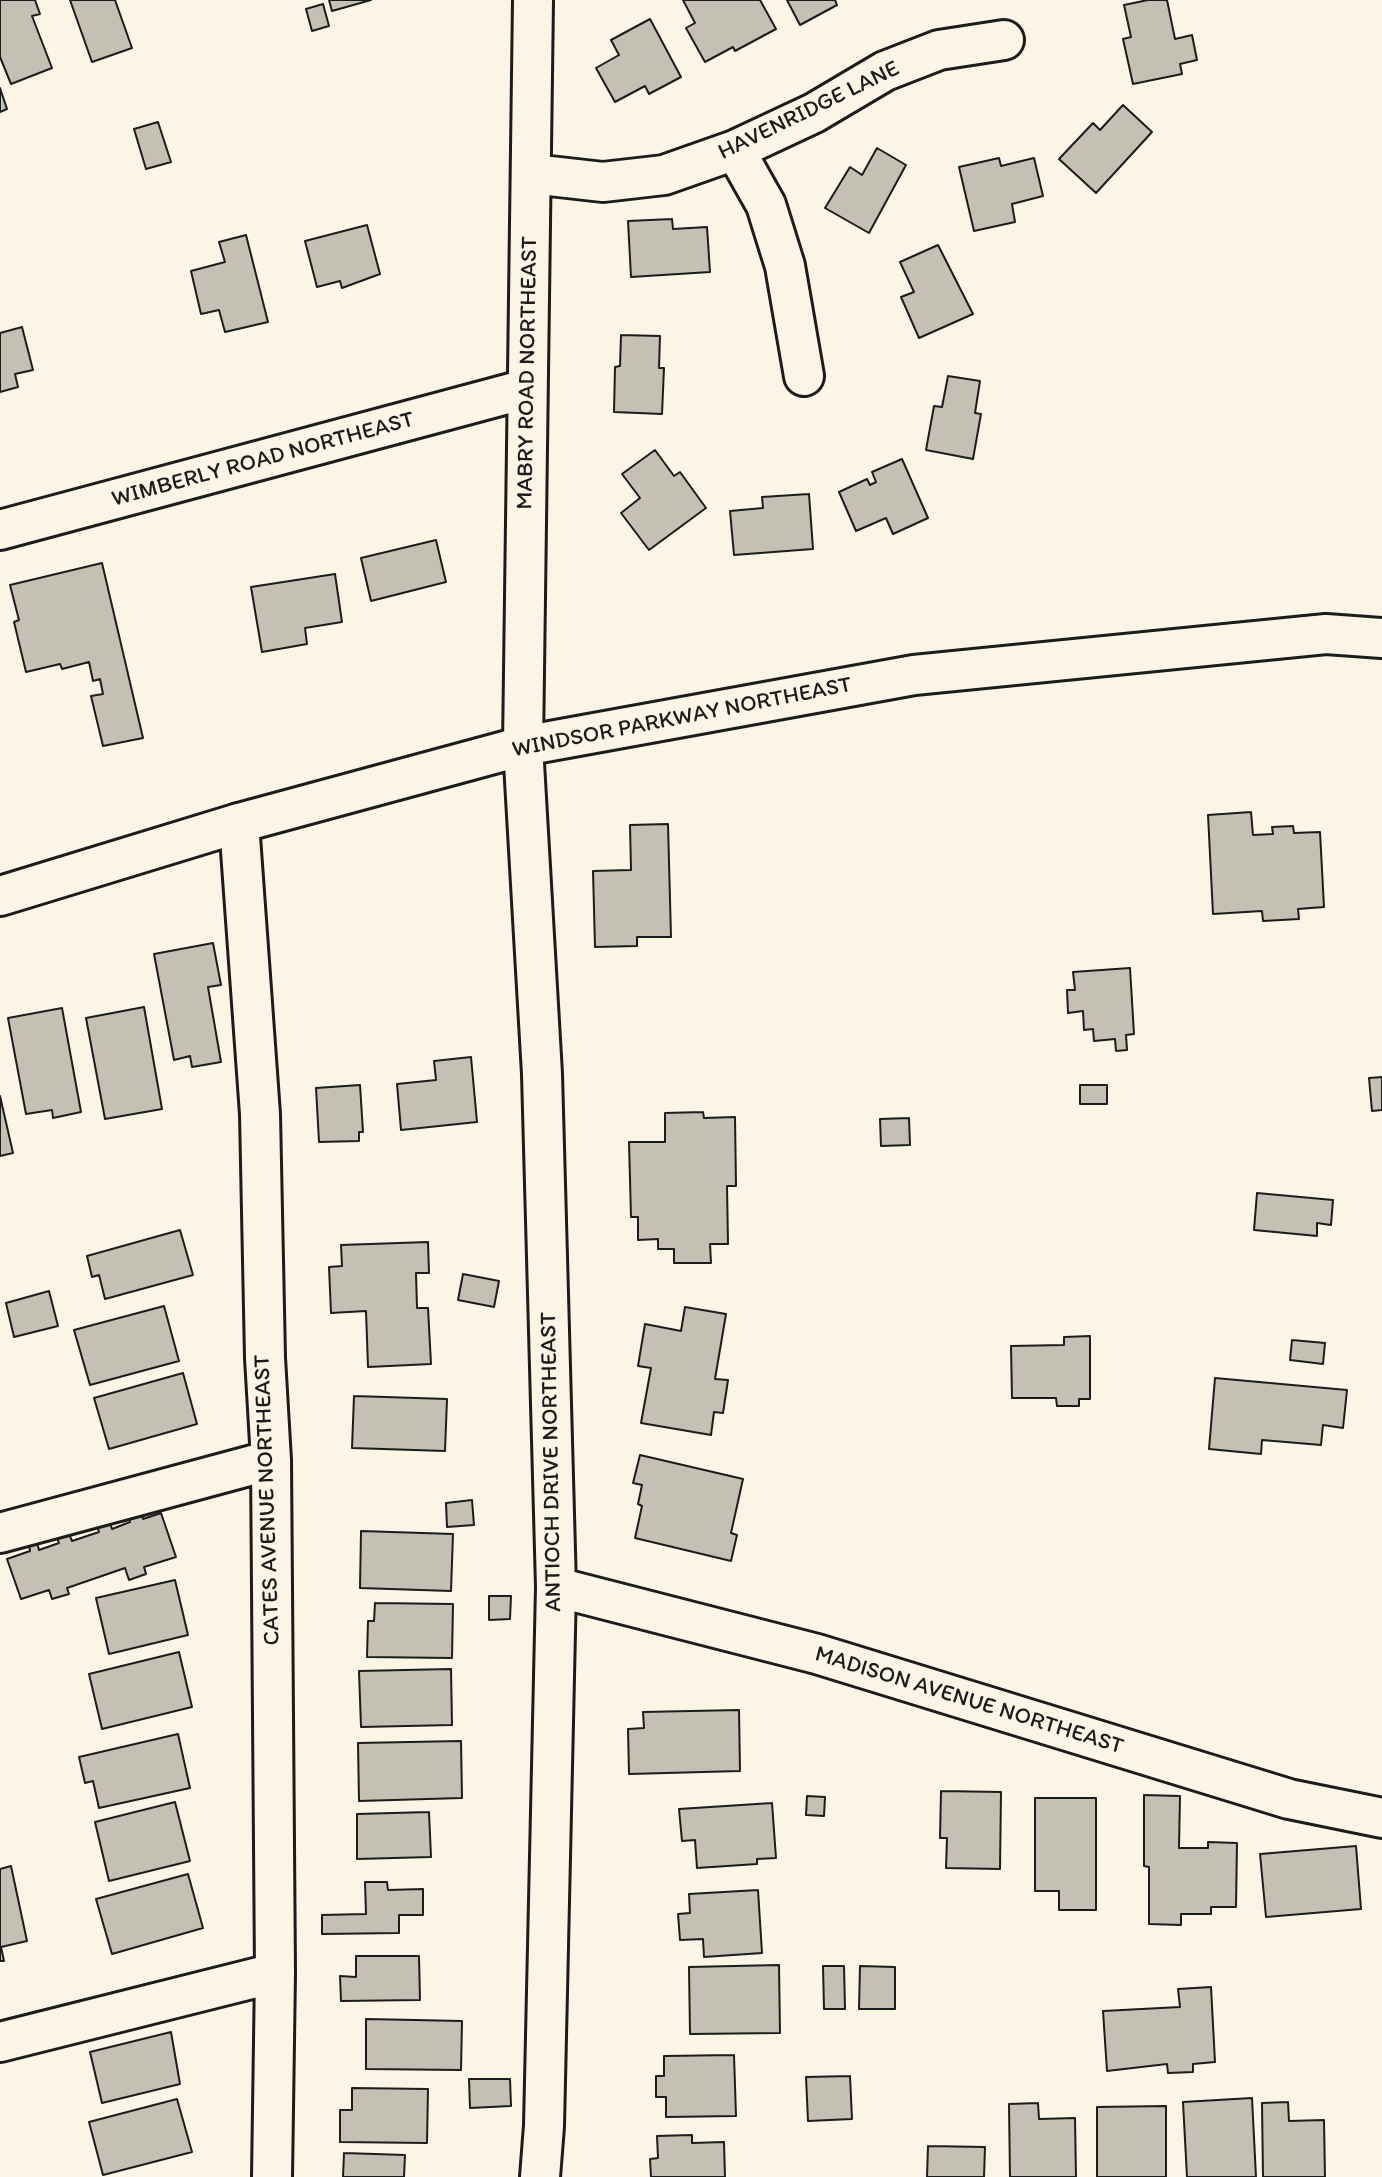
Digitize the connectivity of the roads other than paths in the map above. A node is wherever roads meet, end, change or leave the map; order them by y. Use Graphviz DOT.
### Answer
graph roads {
  1 [pos="533,0"];
  2 [pos="1004,40"];
  3 [pos="735,150"];
  4 [pos="531,174"];
  5 [pos="804,376"];
  6 [pos="526,389"];
  7 [pos="0,530"];
  8 [pos="1382,638"];
  9 [pos="523,746"];
  10 [pos="239,823"];
  11 [pos="0,896"];
  12 [pos="271,1460"];
  13 [pos="0,1533"];
  14 [pos="556,1587"];
  15 [pos="1382,1818"];
  16 [pos="275,1973"];
  17 [pos="0,2042"];
  18 [pos="272,2177"];
  19 [pos="540,2177"];
  1 -- 4 [label="street, MABRY ROAD NORTHEAST"];
  2 -- 3 [label="street, HAVENRIDGE LANE"];
  3 -- 4 [label="street, HAVENRIDGE LANE"];
  3 -- 5 [label="street"];
  4 -- 6 [label="street, MABRY ROAD NORTHEAST"];
  6 -- 7 [label="street, WIMBERLY ROAD NORTHEAST"];
  6 -- 9 [label="street, MABRY ROAD NORTHEAST"];
  8 -- 9 [label="street, WINDSOR PARKWAY NORTHEAST"];
  9 -- 10 [label="street, WINDSOR PARKWAY NORTHEAST"];
  9 -- 14 [label="street, ANTIOCH DRIVE NORTHEAST"];
  10 -- 11 [label="street, WINDSOR PARKWAY NORTHEAST"];
  10 -- 12 [label="street, CATES AVENUE NORTHEAST"];
  12 -- 13 [label="street"];
  12 -- 16 [label="street, CATES AVENUE NORTHEAST"];
  14 -- 15 [label="street, MADISON AVENUE NORTHEAST"];
  14 -- 19 [label="street, ANTIOCH DRIVE NORTHEAST"];
  16 -- 17 [label="street"];
  16 -- 18 [label="street, CATES AVENUE NORTHEAST"];
}
